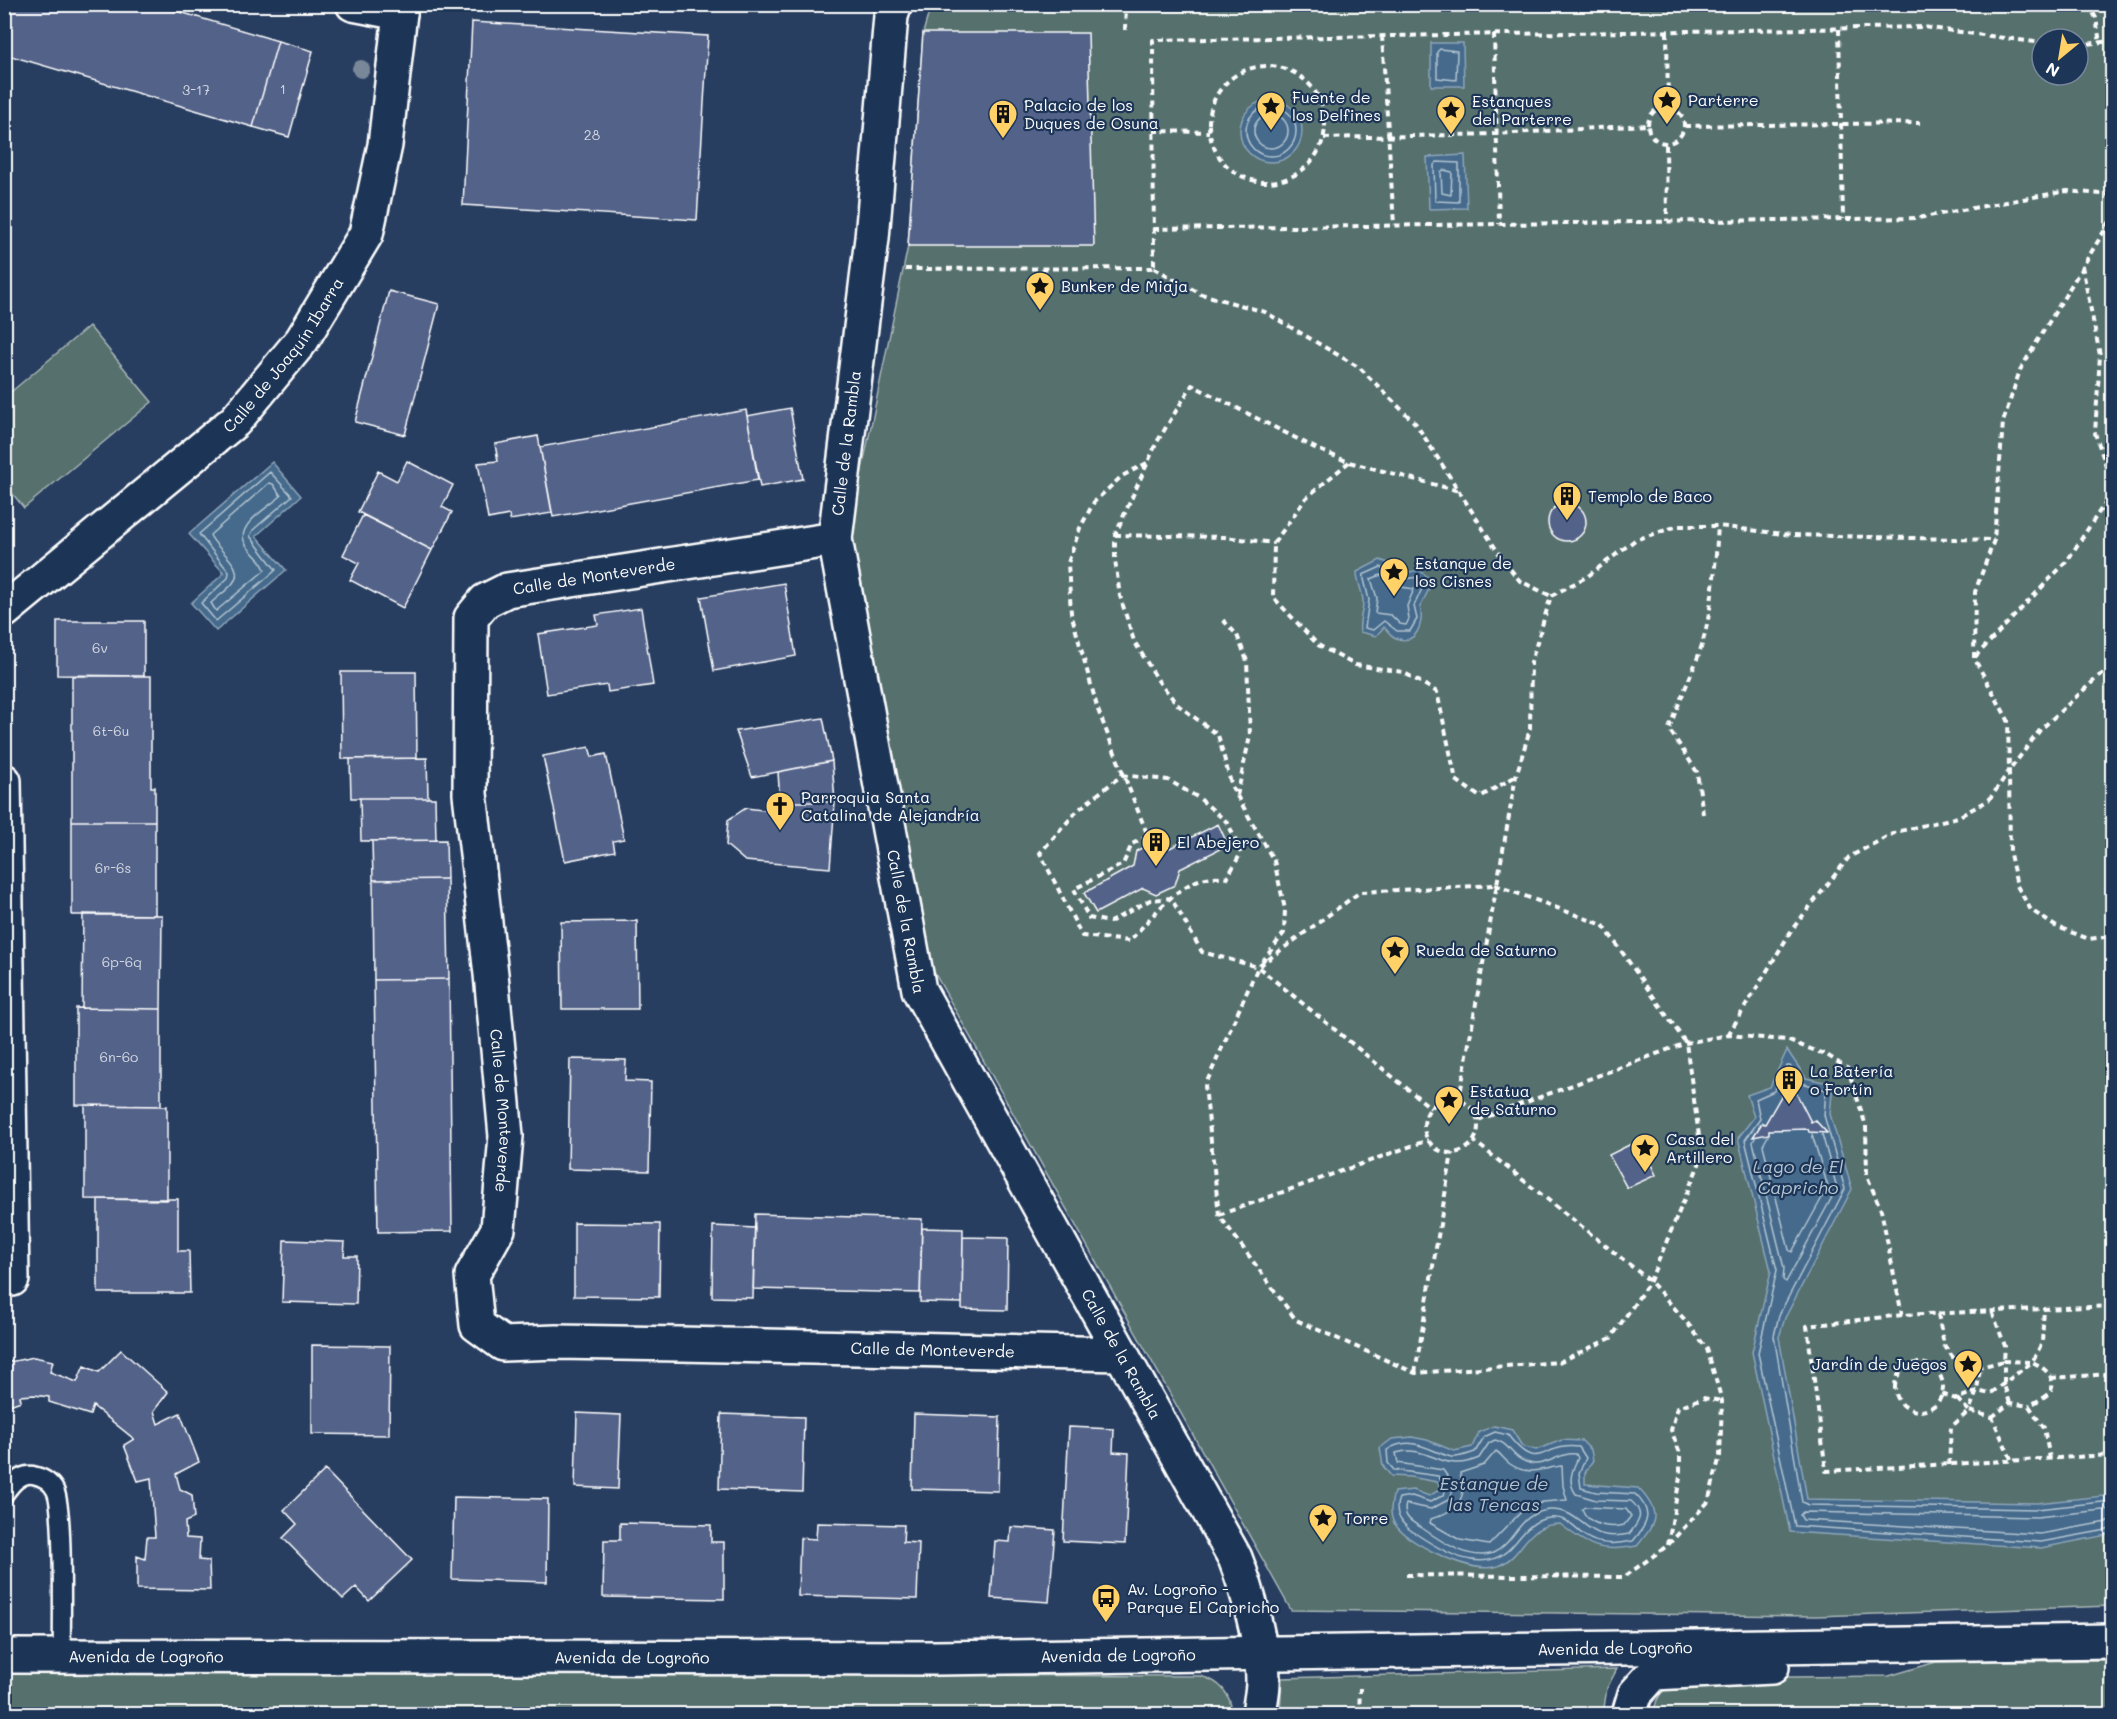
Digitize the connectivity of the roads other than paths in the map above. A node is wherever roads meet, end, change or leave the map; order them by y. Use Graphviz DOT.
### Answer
graph roads {
  1 [pos="353,4"];
  2 [pos="895,4"];
  3 [pos="401,9"];
  4 [pos="835,538"];
  5 [pos="4,610"];
  6 [pos="4,781"];
  7 [pos="12,1279"];
  8 [pos="1122,1354"];
  9 [pos="4,1495"];
  10 [pos="2112,1641"];
  11 [pos="1936,1642"];
  12 [pos="1259,1655"];
  13 [pos="4,1656"];
  14 [pos="62,1657"];
  15 [pos="1259,1714"];
  16 [pos="1629,1714"];
  1 -- 3 [label="street"];
  2 -- 4 [label="street, Calle de la Rambla"];
  3 -- 5 [label="street, Calle de Joaquín Ibarra"];
  4 -- 8 [label="street, Calle de la Rambla"];
  4 -- 8 [label="street, Calle de Monteverde"];
  6 -- 7 [label="street"];
  8 -- 12 [label="street, Calle de la Rambla"];
  9 -- 14 [label="lane"];
  10 -- 11 [label="street, Avenida de Logroño"];
  11 -- 12 [label="street, Avenida de Logroño"];
  11 -- 16 [label="street, Avenida de Logroño"];
  12 -- 14 [label="street, Avenida de Logroño"];
  12 -- 15 [label="street"];
  13 -- 14 [label="street, Avenida de Logroño"];
}
